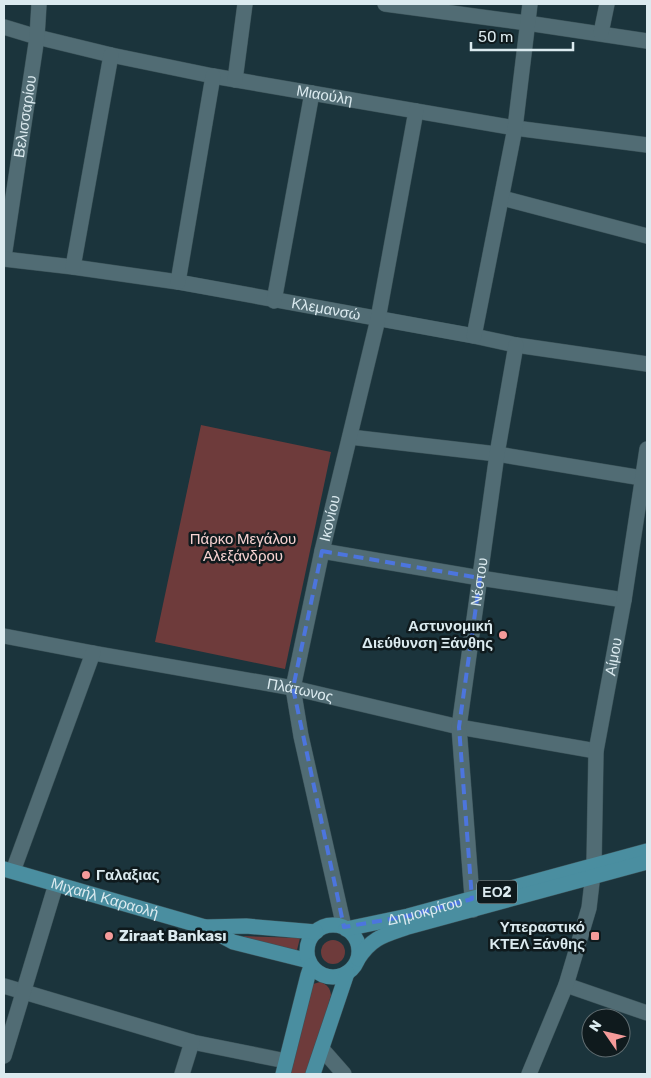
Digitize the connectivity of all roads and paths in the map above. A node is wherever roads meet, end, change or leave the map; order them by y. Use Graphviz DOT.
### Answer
graph roads {
  1 [pos="39,4"];
  2 [pos="246,4"];
  3 [pos="387,4"];
  4 [pos="530,4"];
  5 [pos="607,4"];
  6 [pos="527,22"];
  7 [pos="4,27"];
  8 [pos="601,33"];
  9 [pos="36,37"];
  10 [pos="647,41"];
  11 [pos="111,55"];
  12 [pos="214,76"];
  13 [pos="235,80"];
  14 [pos="312,93"];
  15 [pos="416,111"];
  16 [pos="515,128"];
  17 [pos="647,145"];
  18 [pos="502,198"];
  19 [pos="647,236"];
  20 [pos="4,258"];
  21 [pos="73,266"];
  22 [pos="178,282"];
  23 [pos="274,301"];
  24 [pos="378,319"];
  25 [pos="474,336"];
  26 [pos="516,345"];
  27 [pos="647,364"];
  28 [pos="350,437"];
  29 [pos="647,449"];
  30 [pos="497,454"];
  31 [pos="642,478"];
  32 [pos="322,551"];
  33 [pos="480,578"];
  34 [pos="624,600"];
  35 [pos="4,636"];
  36 [pos="93,653"];
  37 [pos="293,688"];
  38 [pos="459,727"];
  39 [pos="596,751"];
  40 [pos="647,851"];
  41 [pos="647,862"];
  42 [pos="8,870"];
  43 [pos="594,871"];
  44 [pos="56,884"];
  45 [pos="472,904"];
  46 [pos="205,926"];
  47 [pos="345,928"];
  48 [pos="316,932"];
  49 [pos="358,959"];
  50 [pos="310,964"];
  51 [pos="347,973"];
  52 [pos="566,985"];
  53 [pos="4,986"];
  54 [pos="22,992"];
  55 [pos="647,1013"];
  56 [pos="192,1042"];
  57 [pos="322,1049"];
  58 [pos="4,1056"];
  59 [pos="284,1067"];
  60 [pos="182,1074"];
  61 [pos="313,1074"];
  62 [pos="344,1074"];
  63 [pos="529,1074"];
  1 -- 9 [label="street, Βελισσαρίου"];
  2 -- 13 [label="street"];
  3 -- 6 [label="street"];
  4 -- 6 [label="street"];
  5 -- 8 [label="street"];
  6 -- 8 [label="street"];
  6 -- 16 [label="street"];
  7 -- 9 [label="street, Μιαούλη"];
  8 -- 10 [label="street"];
  9 -- 11 [label="street, Μιαούλη"];
  9 -- 20 [label="street, Βελισσαρίου"];
  11 -- 12 [label="street, Μιαούλη"];
  11 -- 21 [label="street"];
  12 -- 13 [label="street, Μιαούλη"];
  12 -- 22 [label="street"];
  13 -- 14 [label="street, Μιαούλη"];
  14 -- 15 [label="street, Μιαούλη"];
  14 -- 23 [label="street"];
  15 -- 16 [label="street, Μιαούλη"];
  15 -- 24 [label="street, Ικονίου"];
  16 -- 17 [label="street, Μιαούλη"];
  16 -- 18 [label="street"];
  18 -- 19 [label="street"];
  18 -- 25 [label="street"];
  20 -- 21 [label="street, Κλεμανσώ"];
  21 -- 22 [label="street, Κλεμανσώ"];
  22 -- 23 [label="street, Κλεμανσώ"];
  23 -- 24 [label="street, Κλεμανσώ"];
  24 -- 25 [label="street, Κλεμανσώ"];
  24 -- 28 [label="street, Ικονίου"];
  25 -- 26 [label="street, Κλεμανσώ"];
  26 -- 27 [label="street, Κλεμανσώ"];
  26 -- 30 [label="street, Νέστου"];
  28 -- 30 [label="street"];
  28 -- 32 [label="street, Ικονίου"];
  29 -- 31 [label="street, Αίμου"];
  30 -- 31 [label="street"];
  30 -- 33 [label="street, Νέστου"];
  31 -- 34 [label="street, Αίμου"];
  32 -- 33 [label="street"];
  32 -- 37 [label="street, Ικονίου"];
  33 -- 34 [label="street"];
  33 -- 38 [label="street, Νέστου"];
  34 -- 39 [label="street, Αίμου"];
  35 -- 36 [label="street, Πλάτωνος"];
  36 -- 37 [label="street, Πλάτωνος"];
  36 -- 42 [label="street"];
  37 -- 38 [label="street, Πλάτωνος"];
  37 -- 47 [label="street, Ικονίου"];
  38 -- 39 [label="street, Πλάτωνος"];
  38 -- 45 [label="street, Νέστου"];
  39 -- 43 [label="street, Αίμου"];
  40 -- 43 [label="main road, Δημοκρίτου / ΕΟ2"];
  41 -- 43 [label="main road, Δημοκρίτου / ΕΟ2"];
  42 -- 44 [label="main road, Μιχαήλ Καραολή"];
  43 -- 45 [label="main road, Δημοκρίτου / ΕΟ2"];
  43 -- 52 [label="street, Αίμου"];
  44 -- 46 [label="main road, Μιχαήλ Καραολή"];
  44 -- 54 [label="street"];
  45 -- 47 [label="main road, Δημοκρίτου / ΕΟ2"];
  45 -- 49 [label="main road, Δημοκρίτου / ΕΟ2"];
  46 -- 48 [label="main road, Μιχαήλ Καραολή"];
  46 -- 50 [label="main road, Μιχαήλ Καραολή"];
  47 -- 48 [label="main road, ΕΟ2"];
  47 -- 49 [label="main road"];
  48 -- 50 [label="main road"];
  49 -- 51 [label="main road, ΕΟ2"];
  50 -- 51 [label="main road"];
  50 -- 59 [label="main road"];
  51 -- 57 [label="main road, ΕΟ2"];
  52 -- 55 [label="street"];
  52 -- 63 [label="street, Αίμου"];
  53 -- 54 [label="street"];
  54 -- 56 [label="street"];
  54 -- 58 [label="street"];
  56 -- 59 [label="street"];
  56 -- 60 [label="street"];
  57 -- 61 [label="main road, ΕΟ2"];
  57 -- 62 [label="street"];
}
